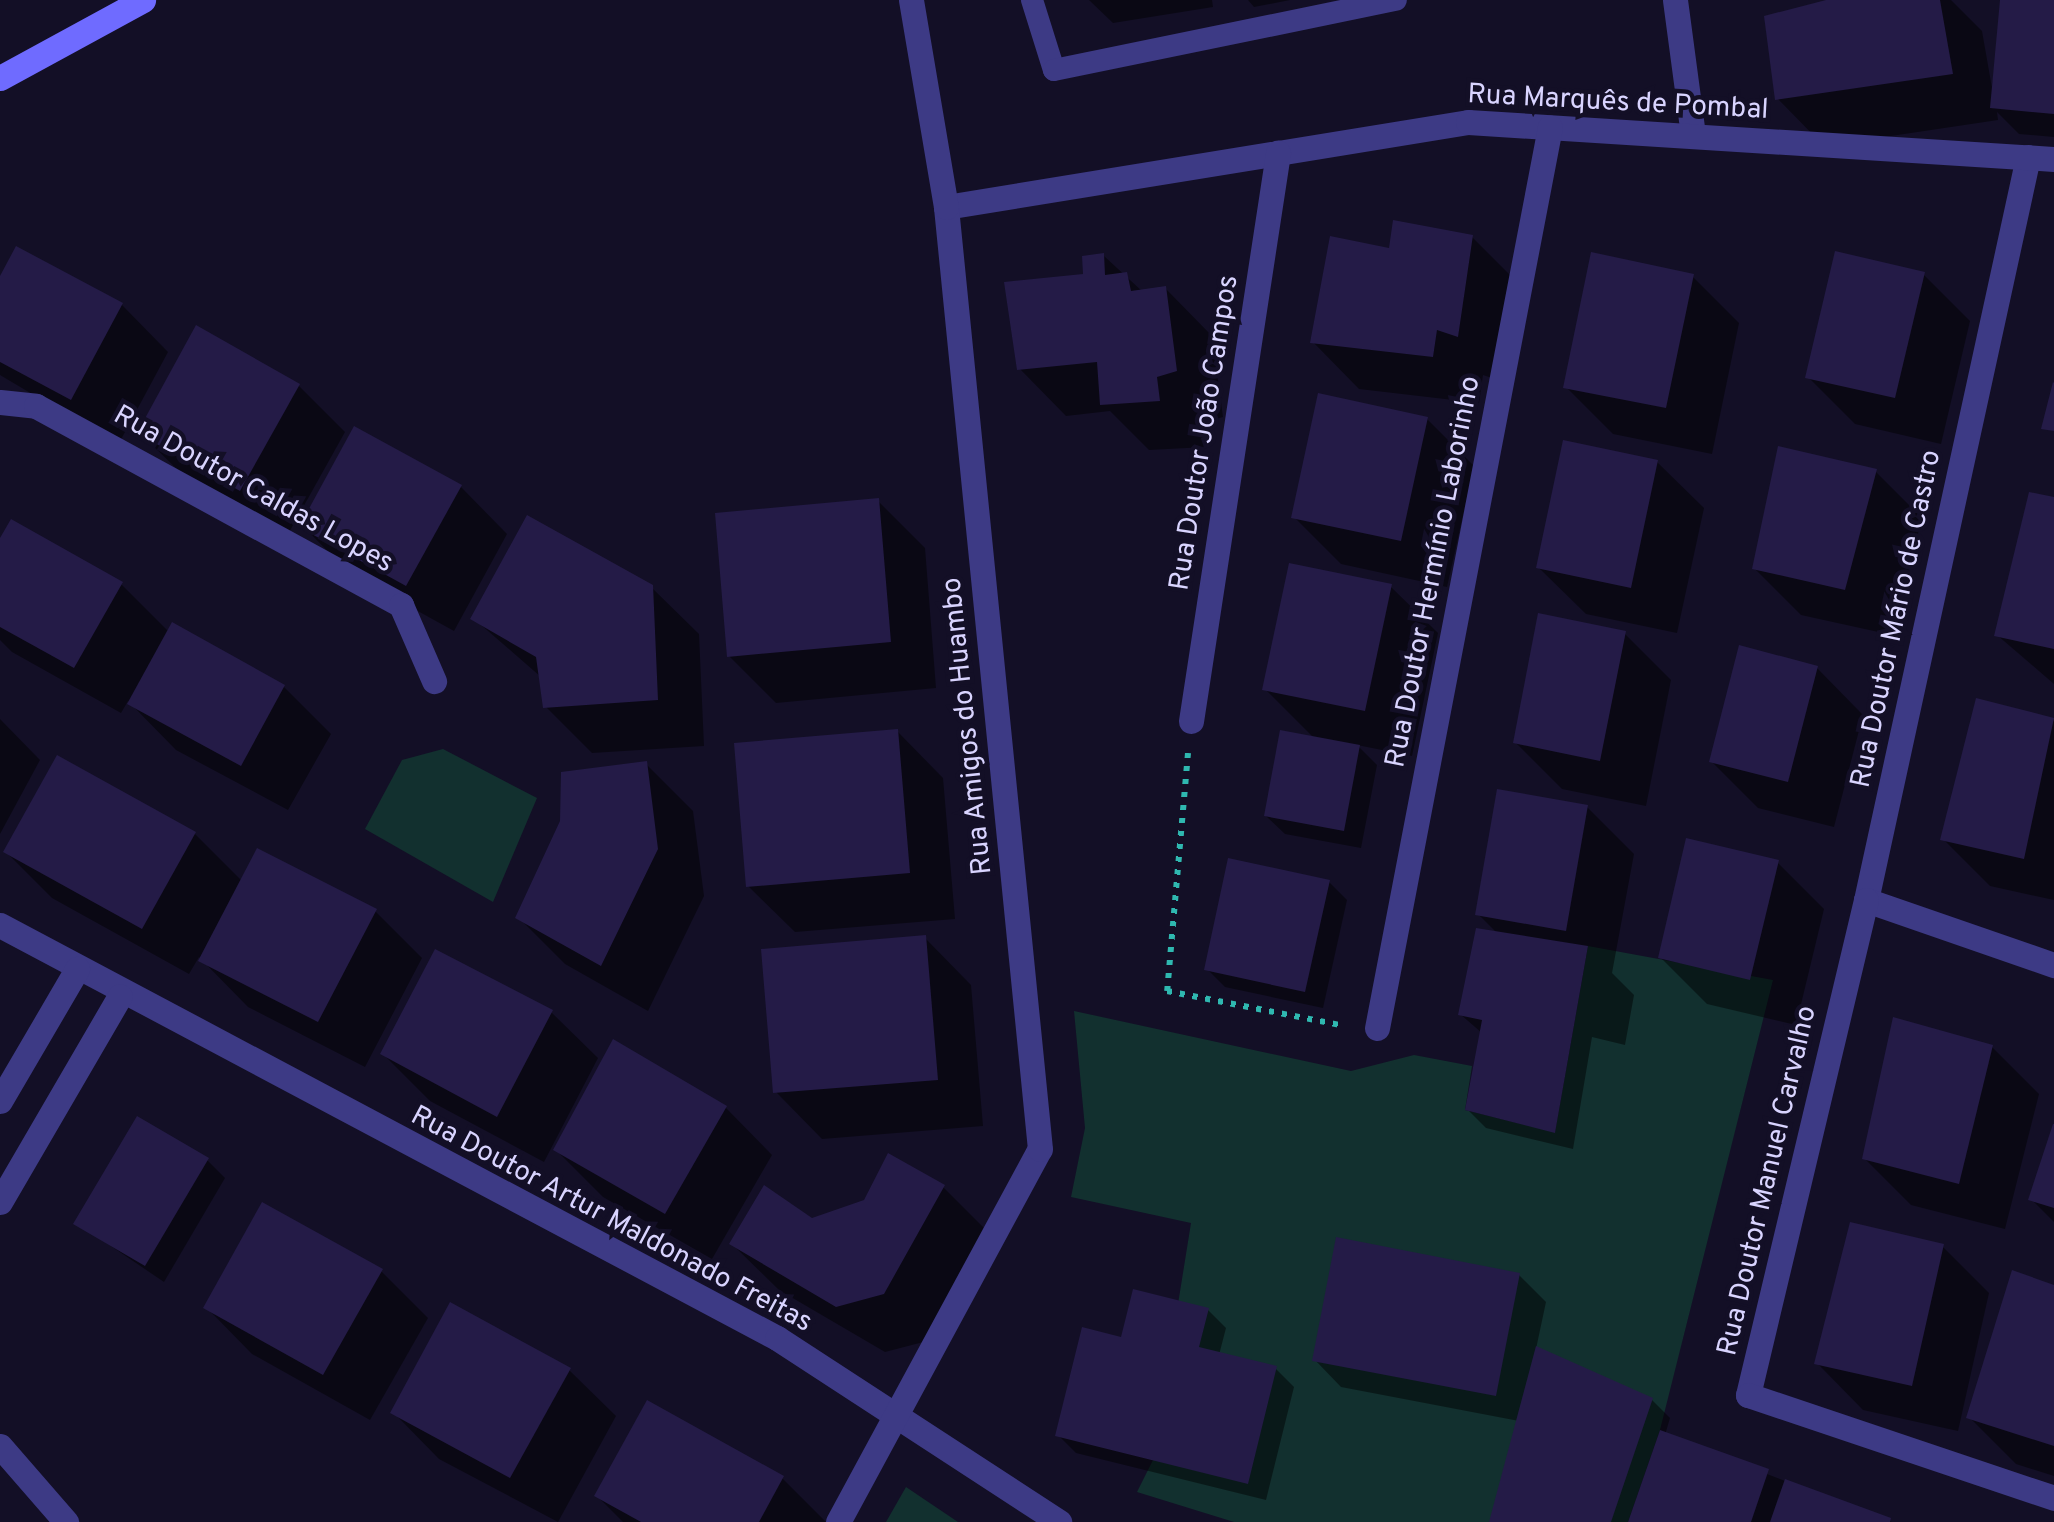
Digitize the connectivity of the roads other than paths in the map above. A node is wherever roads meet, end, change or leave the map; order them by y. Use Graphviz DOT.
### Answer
graph roads {
  1 [pos="143,0"];
  2 [pos="911,0"];
  3 [pos="1032,0"];
  4 [pos="1396,0"];
  5 [pos="1674,0"];
  6 [pos="0,78"];
  7 [pos="1550,127"];
  8 [pos="1693,135"];
  9 [pos="1278,153"];
  10 [pos="2041,158"];
  11 [pos="946,208"];
  12 [pos="0,402"];
  13 [pos="434,681"];
  14 [pos="1191,721"];
  15 [pos="1866,900"];
  16 [pos="0,925"];
  17 [pos="2054,964"];
  18 [pos="76,970"];
  19 [pos="120,996"];
  20 [pos="1378,1028"];
  21 [pos="0,1100"];
  22 [pos="0,1202"];
  23 [pos="896,1412"];
  24 [pos="0,1446"];
  25 [pos="2054,1498"];
  26 [pos="66,1522"];
  27 [pos="838,1522"];
  28 [pos="1059,1522"];
  1 -- 6 [label="main road"];
  2 -- 11 [label="street, Rua Amigos do Huambo"];
  3 -- 4 [label="lane"];
  5 -- 8 [label="street"];
  7 -- 8 [label="street, Rua Marquês de Pombal"];
  7 -- 9 [label="street, Rua Marquês de Pombal"];
  7 -- 20 [label="street, Rua Doutor Hermínio Laborinho"];
  8 -- 10 [label="street, Rua Marquês de Pombal"];
  9 -- 11 [label="street, Rua Marquês de Pombal"];
  9 -- 14 [label="street, Rua Doutor João Campos"];
  10 -- 15 [label="street, Rua Doutor Mário de Castro"];
  11 -- 23 [label="street, Rua Amigos do Huambo"];
  12 -- 13 [label="street, Rua Doutor Caldas Lopes"];
  15 -- 17 [label="street"];
  15 -- 25 [label="street, Rua Doutor Manuel Carvalho"];
  16 -- 18 [label="street"];
  18 -- 19 [label="street, Rua Doutor Artur Maldonado Freitas"];
  18 -- 21 [label="street"];
  19 -- 22 [label="street"];
  19 -- 23 [label="street, Rua Doutor Artur Maldonado Freitas"];
  23 -- 27 [label="street, Rua Amigos do Huambo"];
  23 -- 28 [label="street, Rua Doutor Artur Maldonado Freitas"];
  24 -- 26 [label="street"];
}
